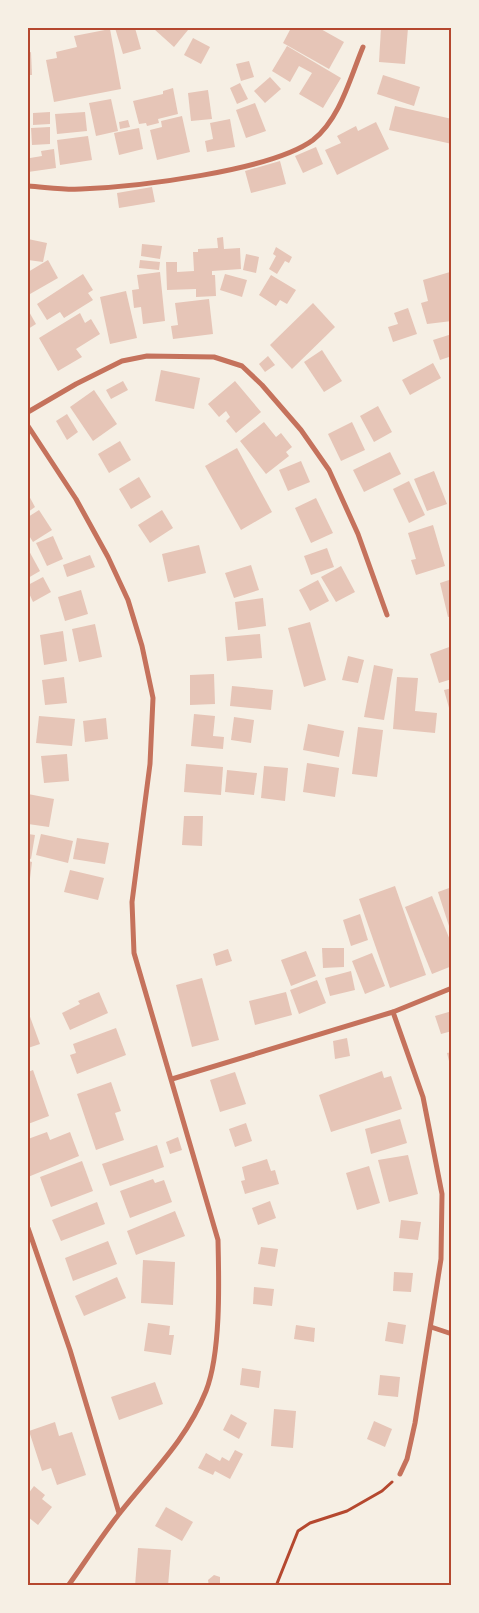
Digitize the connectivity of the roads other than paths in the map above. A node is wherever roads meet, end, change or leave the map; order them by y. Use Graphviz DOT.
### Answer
graph roads {
  1 [pos="363,47"];
  2 [pos="28,186"];
  3 [pos="28,412"];
  4 [pos="28,426"];
  5 [pos="387,615"];
  6 [pos="452,988"];
  7 [pos="394,1012"];
  8 [pos="172,1080"];
  9 [pos="28,1228"];
  10 [pos="431,1327"];
  11 [pos="452,1334"];
  12 [pos="400,1474"];
  13 [pos="120,1514"];
  14 [pos="68,1586"];
  1 -- 2 [label="street"];
  3 -- 5 [label="street"];
  4 -- 8 [label="street"];
  6 -- 7 [label="street"];
  7 -- 8 [label="street"];
  7 -- 10 [label="street"];
  8 -- 13 [label="street"];
  9 -- 13 [label="street"];
  10 -- 11 [label="street"];
  10 -- 12 [label="street"];
  13 -- 14 [label="street"];
}
